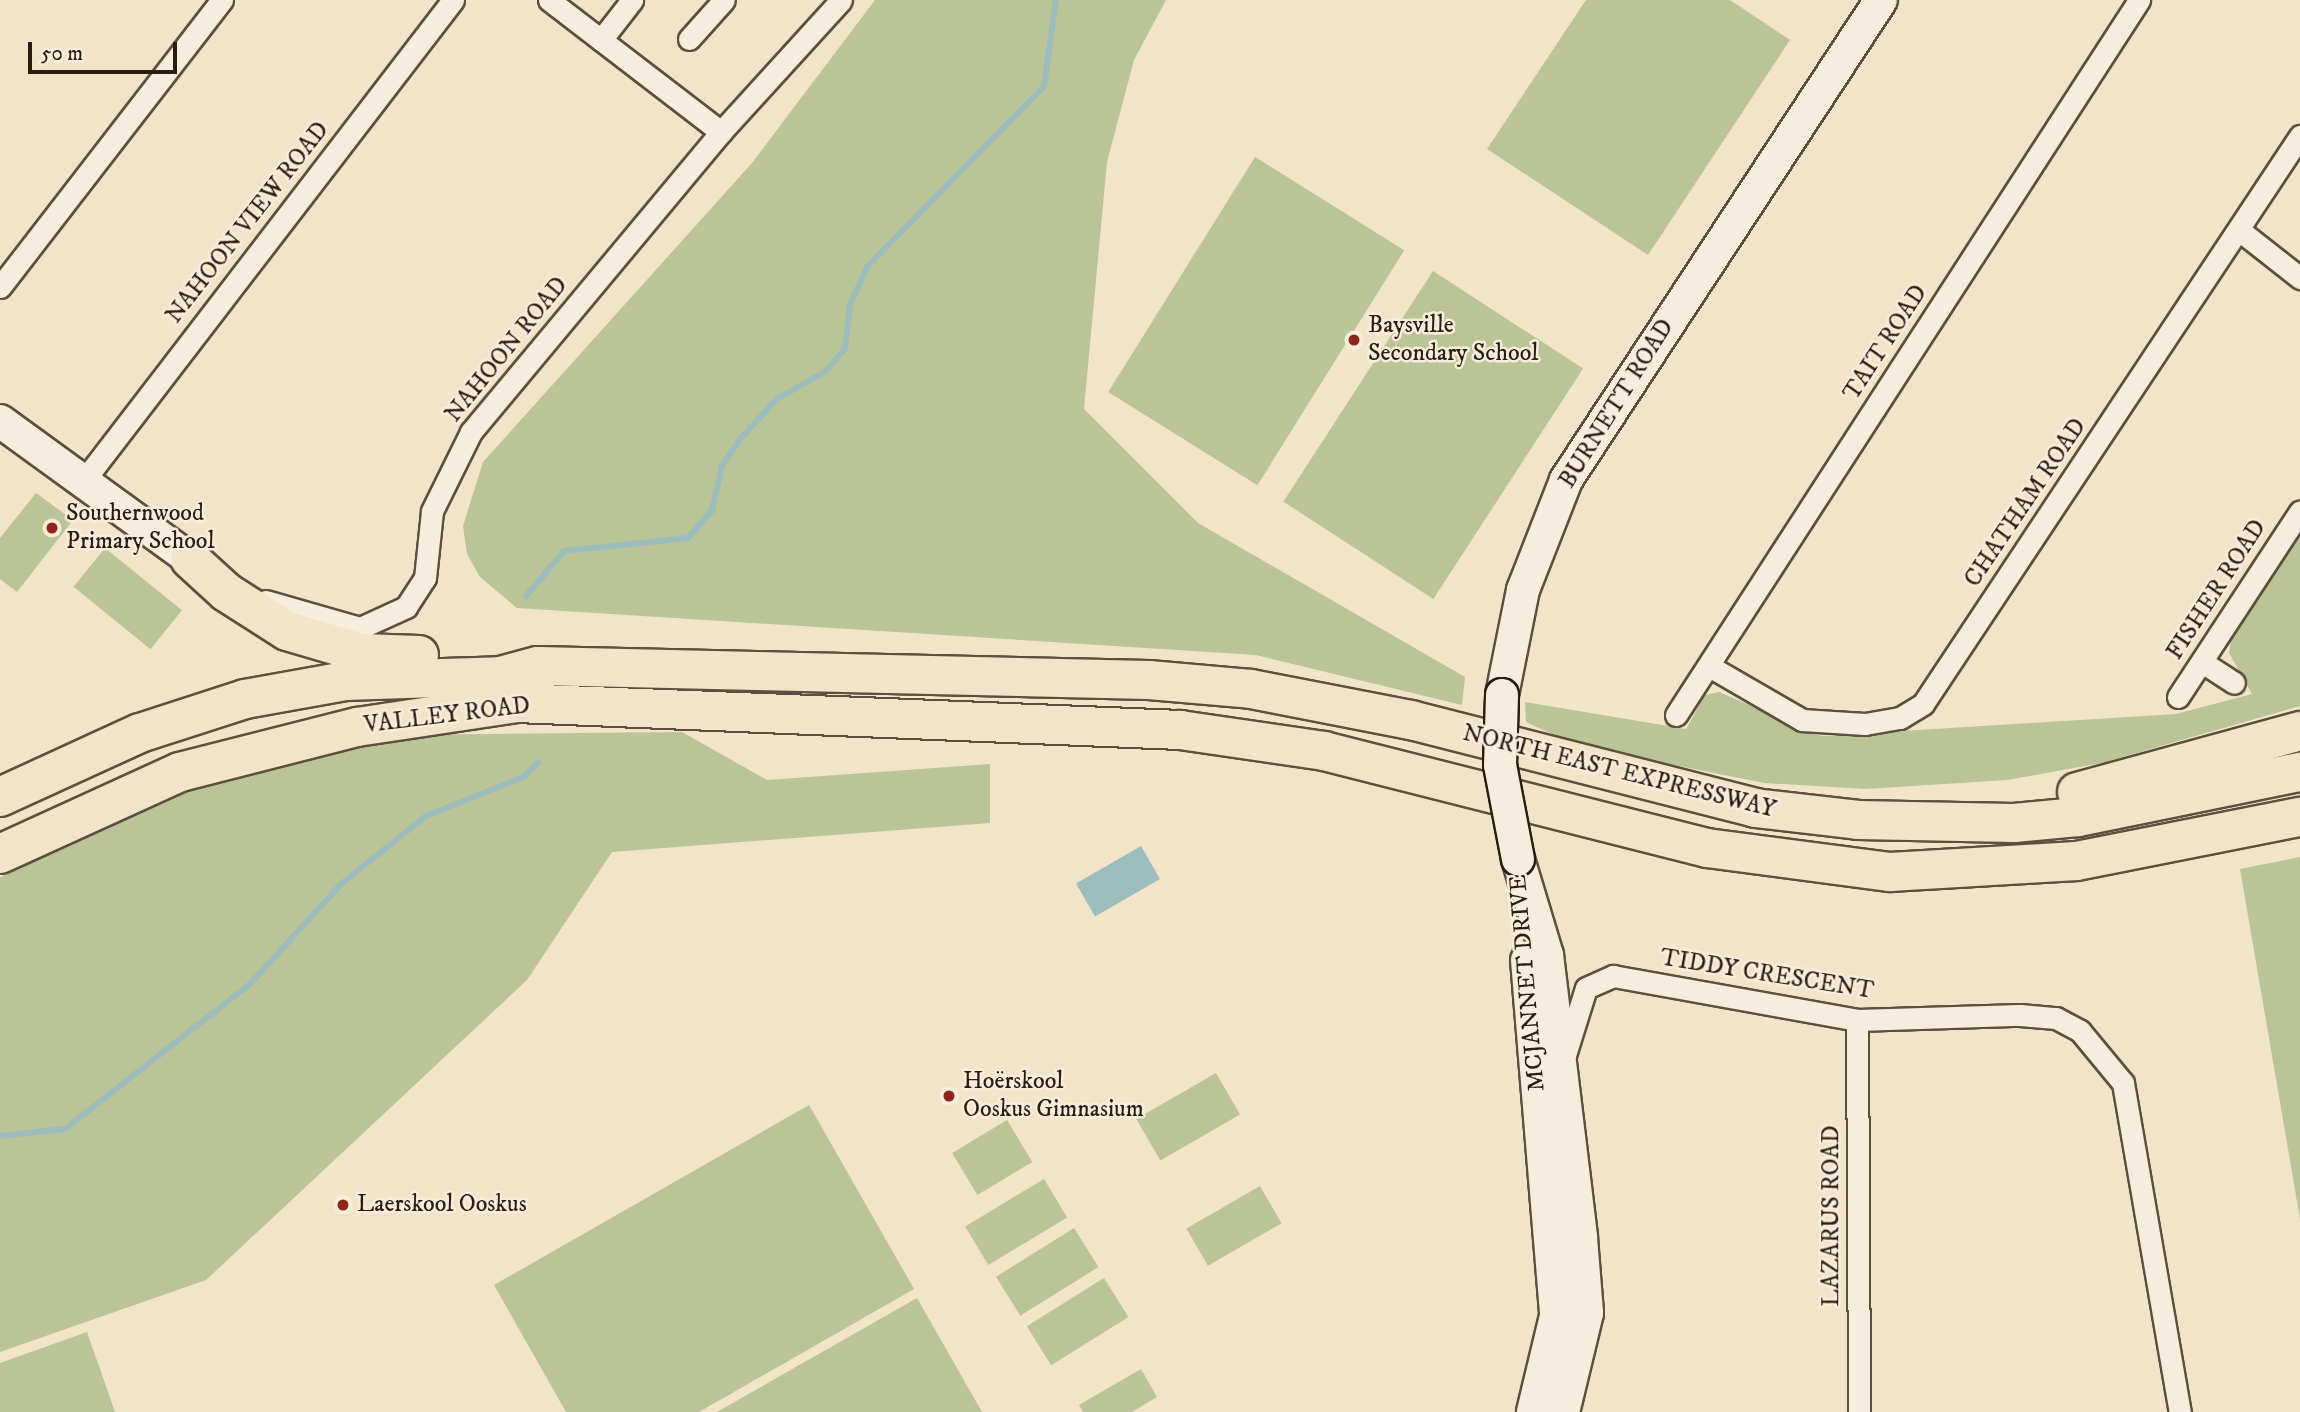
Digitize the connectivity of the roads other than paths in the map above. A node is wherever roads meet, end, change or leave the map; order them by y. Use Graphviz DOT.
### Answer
graph roads {
  1 [pos="222,0"];
  2 [pos="453,0"];
  3 [pos="549,0"];
  4 [pos="632,0"];
  5 [pos="724,0"];
  6 [pos="841,0"];
  7 [pos="1881,0"];
  8 [pos="2139,0"];
  9 [pos="689,39"];
  10 [pos="601,40"];
  11 [pos="721,132"];
  12 [pos="2300,136"];
  13 [pos="2239,230"];
  14 [pos="2300,278"];
  15 [pos="0,287"];
  16 [pos="0,421"];
  17 [pos="85,479"];
  18 [pos="2300,510"];
  19 [pos="190,559"];
  20 [pos="2202,662"];
  21 [pos="538,666"];
  22 [pos="1709,666"];
  23 [pos="938,679"];
  24 [pos="2234,683"];
  25 [pos="2178,697"];
  26 [pos="1676,715"];
  27 [pos="1043,724"];
  28 [pos="2300,731"];
  29 [pos="2300,772"];
  30 [pos="132,793"];
  31 [pos="0,797"];
  32 [pos="2300,817"];
  33 [pos="1960,821"];
  34 [pos="2230,833"];
  35 [pos="2300,837"];
  36 [pos="0,841"];
  37 [pos="0,855"];
  38 [pos="1518,859"];
  39 [pos="1553,995"];
  40 [pos="1857,1020"];
  41 [pos="1532,1056"];
  42 [pos="1563,1062"];
  43 [pos="1560,1393"];
  44 [pos="1533,1412"];
  45 [pos="1860,1412"];
  46 [pos="2180,1412"];
  1 -- 15 [label="street"];
  2 -- 17 [label="street, NAHOON VIEW ROAD"];
  3 -- 10 [label="street"];
  4 -- 10 [label="street"];
  5 -- 9 [label="street"];
  6 -- 11 [label="street"];
  7 -- 38 [label="street, BURNETT ROAD, bridge"];
  8 -- 22 [label="street, TAIT ROAD"];
  10 -- 11 [label="street"];
  11 -- 19 [label="street, NAHOON ROAD"];
  12 -- 13 [label="street, CHATHAM ROAD"];
  13 -- 14 [label="street"];
  13 -- 22 [label="street, CHATHAM ROAD"];
  16 -- 17 [label="street"];
  17 -- 19 [label="street"];
  18 -- 20 [label="street, FISHER ROAD"];
  19 -- 21 [label="highway"];
  20 -- 24 [label="street"];
  20 -- 25 [label="street, FISHER ROAD"];
  21 -- 23 [label="highway, VALLEY ROAD"];
  21 -- 31 [label="highway, VALLEY ROAD"];
  22 -- 26 [label="street, TAIT ROAD"];
  23 -- 33 [label="highway, NORTH EAST EXPRESSWAY"];
  27 -- 30 [label="highway, VALLEY ROAD"];
  27 -- 34 [label="highway, NORTH EAST EXPRESSWAY"];
  28 -- 33 [label="highway"];
  29 -- 33 [label="highway, NORTH EAST EXPRESSWAY"];
  30 -- 36 [label="highway"];
  30 -- 37 [label="highway, VALLEY ROAD"];
  32 -- 34 [label="highway, NORTH EAST EXPRESSWAY"];
  34 -- 35 [label="highway"];
  38 -- 39 [label="street, MCJANNET DRIVE"];
  38 -- 41 [label="street, MCJANNET DRIVE"];
  39 -- 41 [label="street"];
  39 -- 42 [label="street, MCJANNET DRIVE"];
  40 -- 42 [label="street, TIDDY CRESCENT"];
  40 -- 45 [label="street, LAZARUS ROAD"];
  40 -- 46 [label="street, TIDDY CRESCENT"];
  41 -- 43 [label="street, MCJANNET DRIVE"];
  42 -- 43 [label="street, MCJANNET DRIVE"];
  43 -- 44 [label="street, MCJANNET DRIVE"];
}
